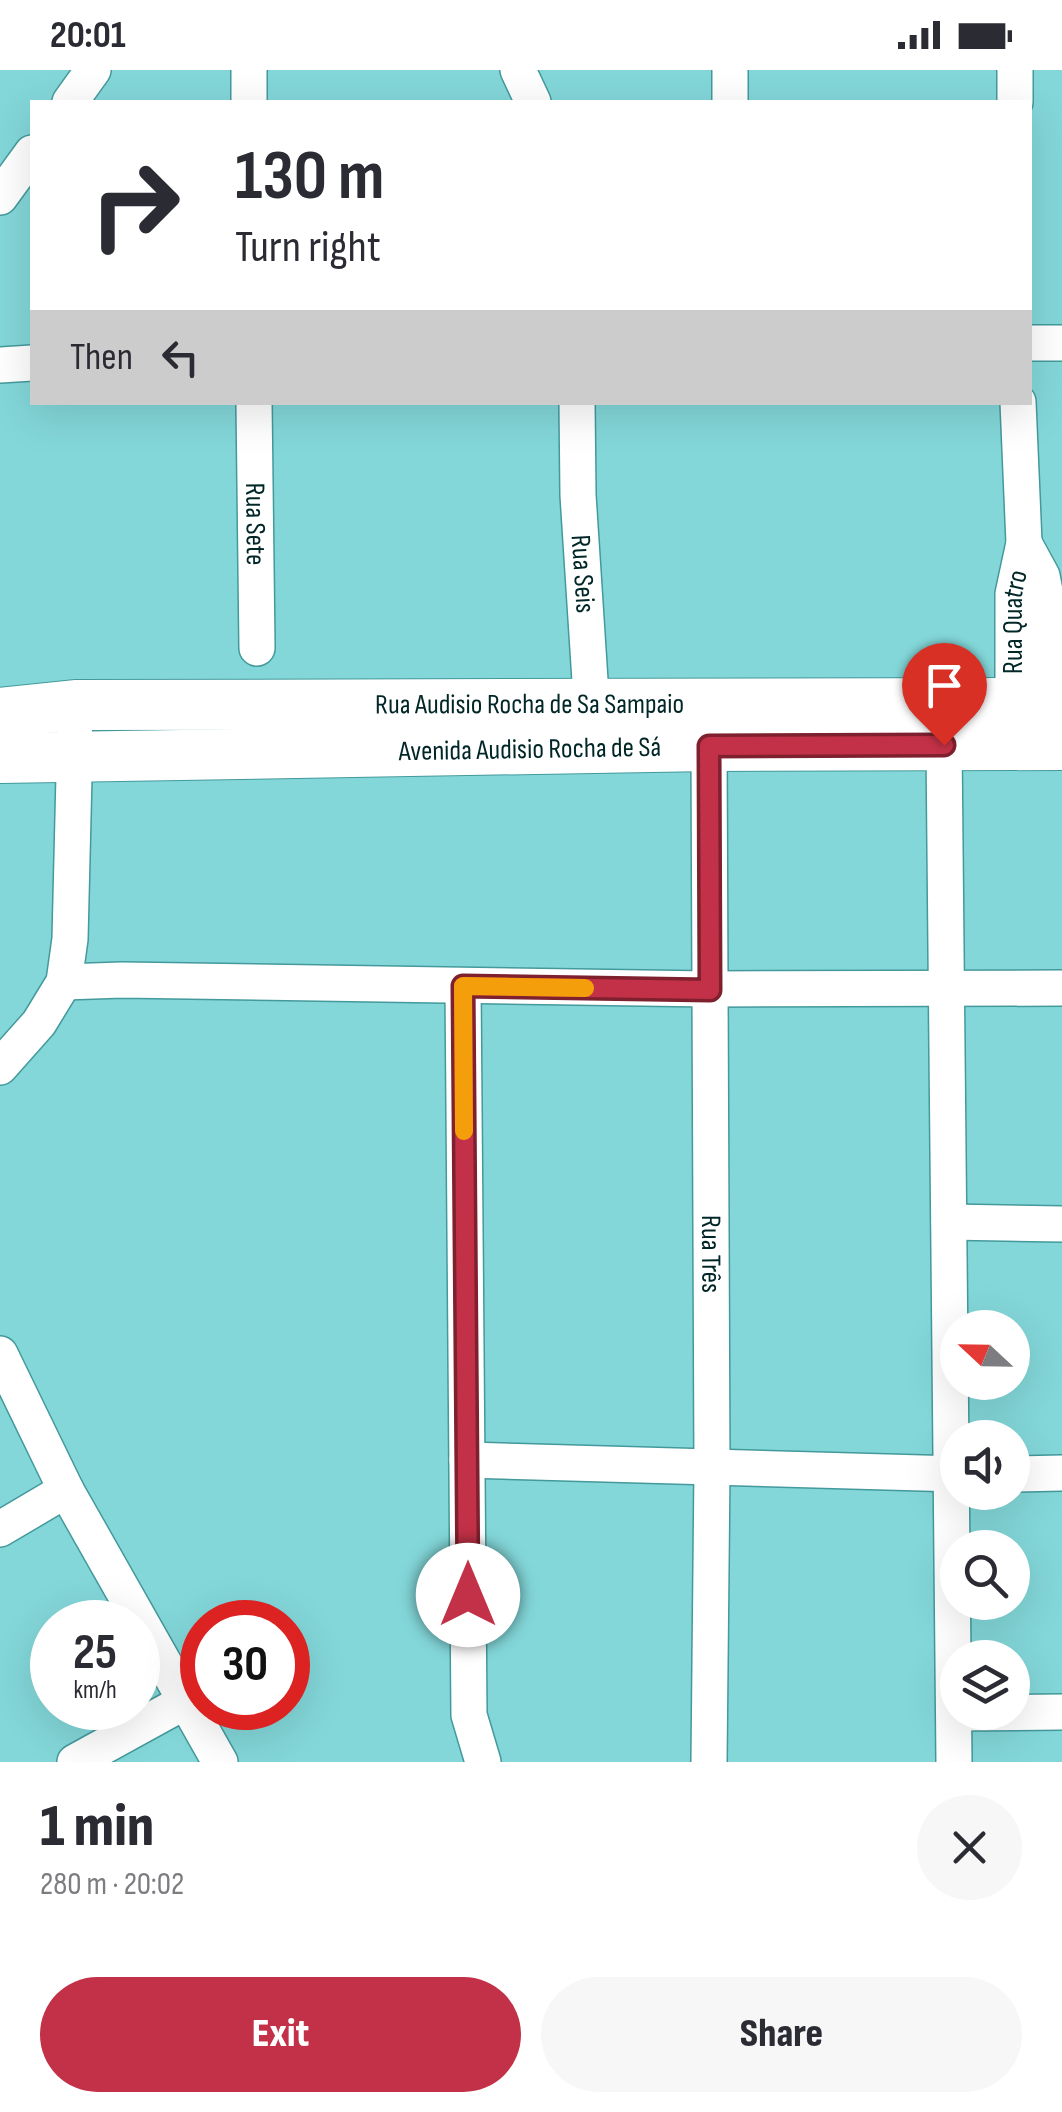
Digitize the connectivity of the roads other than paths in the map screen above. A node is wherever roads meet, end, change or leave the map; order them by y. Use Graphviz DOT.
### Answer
graph roads {
  1 [pos="93,70"];
  2 [pos="249,70"];
  3 [pos="518,70"];
  4 [pos="730,70"];
  5 [pos="1015,70"];
  6 [pos="71,100"];
  7 [pos="249,100"];
  8 [pos="532,100"];
  9 [pos="730,100"];
  10 [pos="1015,100"];
  11 [pos="30,156"];
  12 [pos="0,197"];
  13 [pos="1062,342"];
  14 [pos="1032,343"];
  15 [pos="30,363"];
  16 [pos="0,365"];
  17 [pos="254,405"];
  18 [pos="577,405"];
  19 [pos="1018,405"];
  20 [pos="256,648"];
  21 [pos="75,705"];
  22 [pos="0,713"];
  23 [pos="1046,714"];
  24 [pos="593,726"];
  25 [pos="944,745"];
  26 [pos="709,746"];
  27 [pos="75,757"];
  28 [pos="0,758"];
  29 [pos="64,982"];
  30 [pos="463,986"];
  31 [pos="1062,988"];
  32 [pos="710,990"];
  33 [pos="947,990"];
  34 [pos="0,1067"];
  35 [pos="949,1222"];
  36 [pos="1062,1224"];
  37 [pos="0,1354"];
  38 [pos="953,1420"];
  39 [pos="467,1460"];
  40 [pos="712,1468"];
  41 [pos="1062,1473"];
  42 [pos="940,1474"];
  43 [pos="1030,1474"];
  44 [pos="66,1490"];
  45 [pos="954,1510"];
  46 [pos="0,1528"];
  47 [pos="954,1640"];
  48 [pos="180,1690"];
  49 [pos="180,1704"];
  50 [pos="1030,1712"];
  51 [pos="1062,1712"];
  52 [pos="202,1730"];
  53 [pos="954,1730"];
  54 [pos="75,1762"];
  55 [pos="220,1762"];
  56 [pos="483,1762"];
  57 [pos="709,1762"];
  58 [pos="954,1762"];
  1 -- 6 [label="street"];
  2 -- 7 [label="street"];
  3 -- 8 [label="street"];
  4 -- 9 [label="street"];
  5 -- 10 [label="street"];
  11 -- 12 [label="street"];
  13 -- 14 [label="street"];
  15 -- 16 [label="street"];
  17 -- 20 [label="street, Rua Sete"];
  18 -- 24 [label="street, Rua Seis"];
  19 -- 23 [label="street, Rua Quatro"];
  21 -- 22 [label="street, Rua Audisio Rocha de Sa Sampaio"];
  21 -- 24 [label="street, Rua Audisio Rocha de Sa Sampaio"];
  21 -- 27 [label="street"];
  23 -- 24 [label="street, Rua Audisio Rocha de Sa Sampaio"];
  23 -- 25 [label="street, Avenida Audisio Rocha de Sá"];
  24 -- 26 [label="street, Avenida Audisio Rocha de Sá"];
  24 -- 27 [label="street, Avenida Audisio Rocha de Sá"];
  25 -- 26 [label="street, Avenida Audisio Rocha de Sá"];
  25 -- 33 [label="street"];
  26 -- 32 [label="street, Rua Três"];
  27 -- 28 [label="street, Avenida Audisio Rocha de Sá"];
  27 -- 29 [label="street"];
  29 -- 30 [label="street"];
  29 -- 34 [label="street"];
  30 -- 32 [label="street"];
  30 -- 39 [label="street"];
  31 -- 33 [label="street"];
  32 -- 33 [label="street"];
  32 -- 40 [label="street, Rua Três"];
  33 -- 35 [label="street"];
  35 -- 36 [label="street"];
  35 -- 38 [label="street"];
  37 -- 44 [label="street"];
  39 -- 40 [label="street"];
  39 -- 56 [label="street"];
  40 -- 42 [label="street"];
  40 -- 57 [label="street, Rua Três"];
  41 -- 43 [label="street"];
  44 -- 46 [label="street"];
  44 -- 48 [label="street"];
  45 -- 47 [label="street"];
  49 -- 54 [label="street"];
  50 -- 51 [label="street"];
  52 -- 55 [label="street"];
  53 -- 58 [label="street"];
}
